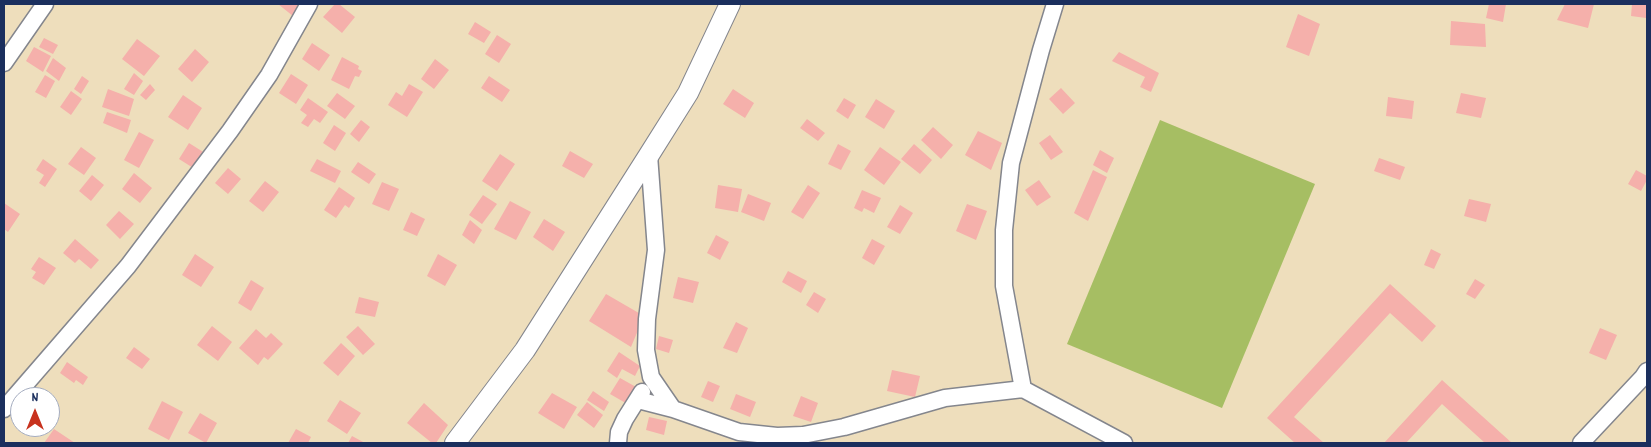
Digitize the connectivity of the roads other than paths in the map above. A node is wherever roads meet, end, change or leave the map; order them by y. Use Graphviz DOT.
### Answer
graph roads {
  1 [pos="46,4"];
  2 [pos="309,4"];
  3 [pos="730,4"];
  4 [pos="1055,4"];
  5 [pos="4,63"];
  6 [pos="649,155"];
  7 [pos="1647,370"];
  8 [pos="651,377"];
  9 [pos="1023,389"];
  10 [pos="638,400"];
  11 [pos="4,409"];
  12 [pos="673,409"];
  13 [pos="737,438"];
  14 [pos="455,443"];
  15 [pos="618,443"];
  16 [pos="1124,443"];
  17 [pos="1581,443"];
  1 -- 5 [label="street"];
  2 -- 11 [label="street"];
  3 -- 6 [label="street"];
  4 -- 9 [label="street"];
  6 -- 8 [label="street"];
  6 -- 14 [label="street"];
  7 -- 17 [label="street"];
  8 -- 10 [label="street"];
  8 -- 12 [label="street"];
  9 -- 13 [label="street"];
  9 -- 16 [label="street"];
  10 -- 12 [label="street"];
  10 -- 15 [label="street"];
  12 -- 13 [label="street"];
}
